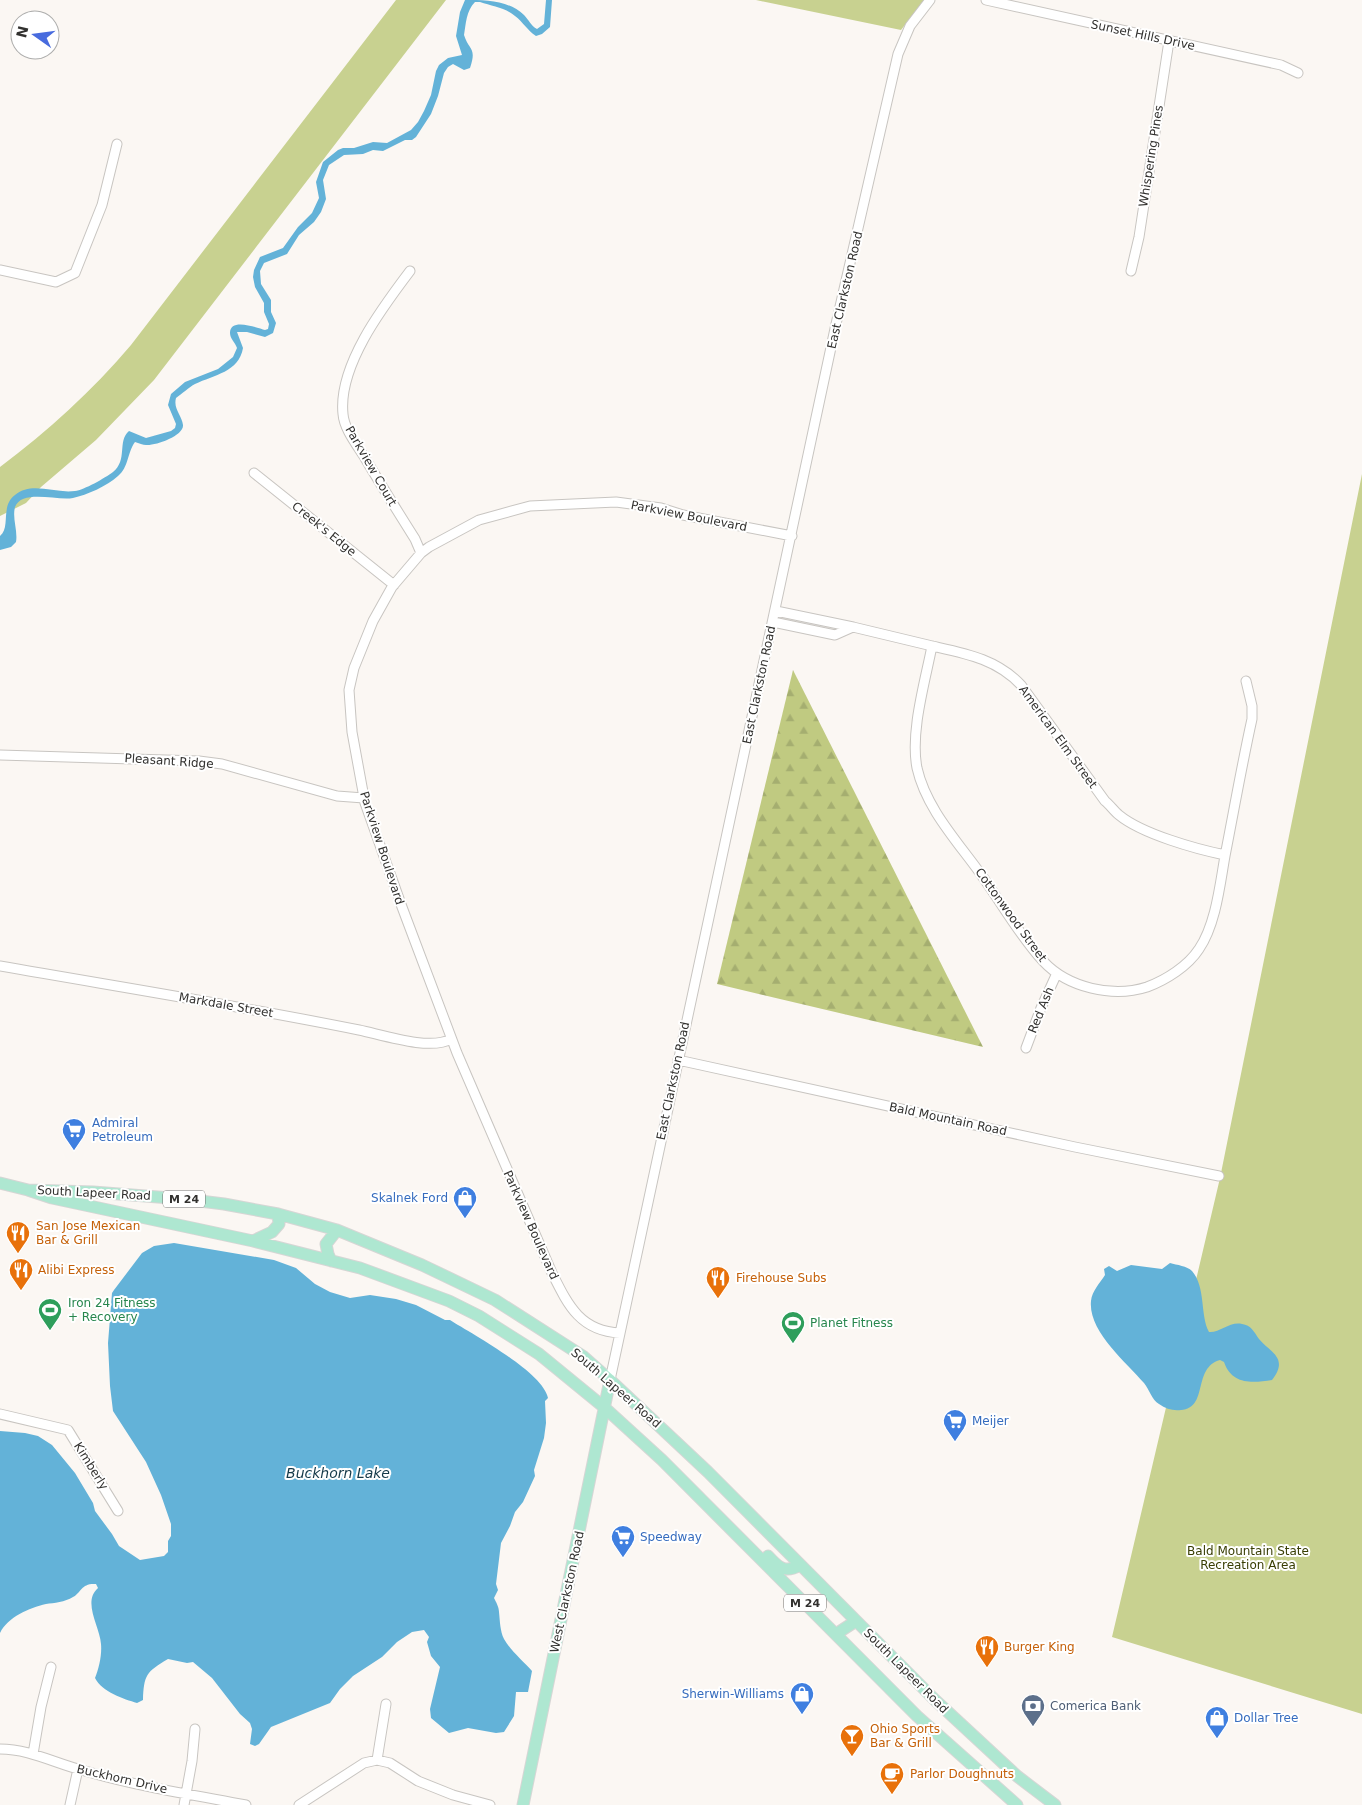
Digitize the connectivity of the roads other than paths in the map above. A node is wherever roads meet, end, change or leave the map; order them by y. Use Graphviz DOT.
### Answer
graph roads {
  1 [pos="930,0"];
  2 [pos="986,0"];
  3 [pos="1169,41"];
  4 [pos="1298,73"];
  5 [pos="117,144"];
  6 [pos="0,270"];
  7 [pos="1131,271"];
  8 [pos="410,272"];
  9 [pos="254,473"];
  10 [pos="792,536"];
  11 [pos="421,554"];
  12 [pos="394,585"];
  13 [pos="776,611"];
  14 [pos="773,622"];
  15 [pos="853,627"];
  16 [pos="932,646"];
  17 [pos="1246,682"];
  18 [pos="0,755"];
  19 [pos="364,798"];
  20 [pos="1226,855"];
  21 [pos="0,966"];
  22 [pos="1058,973"];
  23 [pos="451,1039"];
  24 [pos="1026,1048"];
  25 [pos="678,1060"];
  26 [pos="1219,1176"];
  27 [pos="0,1183"];
  28 [pos="28,1190"];
  29 [pos="278,1214"];
  30 [pos="337,1230"];
  31 [pos="253,1241"];
  32 [pos="331,1261"];
  33 [pos="620,1333"];
  34 [pos="610,1380"];
  35 [pos="604,1408"];
  36 [pos="0,1414"];
  37 [pos="694,1492"];
  38 [pos="118,1511"];
  39 [pos="800,1565"];
  40 [pos="856,1621"];
  41 [pos="836,1634"];
  42 [pos="51,1667"];
  43 [pos="386,1704"];
  44 [pos="195,1729"];
  45 [pos="0,1749"];
  46 [pos="33,1754"];
  47 [pos="377,1760"];
  48 [pos="78,1769"];
  49 [pos="186,1794"];
  50 [pos="70,1805"];
  51 [pos="184,1805"];
  52 [pos="246,1805"];
  53 [pos="299,1805"];
  54 [pos="490,1805"];
  55 [pos="523,1805"];
  56 [pos="1017,1805"];
  57 [pos="1055,1805"];
  1 -- 10 [label="street, East Clarkston Road"];
  2 -- 3 [label="street, Sunset Hills Drive"];
  3 -- 4 [label="street, Sunset Hills Drive"];
  3 -- 7 [label="street, Whispering Pines"];
  5 -- 6 [label="street"];
  8 -- 11 [label="street, Parkview Court"];
  9 -- 12 [label="street, Creek's Edge"];
  10 -- 11 [label="street, Parkview Boulevard"];
  10 -- 13 [label="street, East Clarkston Road"];
  11 -- 12 [label="street, Parkview Boulevard"];
  12 -- 19 [label="street, Parkview Boulevard"];
  13 -- 14 [label="street, East Clarkston Road"];
  13 -- 15 [label="street, American Elm Street"];
  14 -- 15 [label="street"];
  14 -- 25 [label="street, East Clarkston Road"];
  15 -- 16 [label="street, American Elm Street"];
  16 -- 20 [label="street, American Elm Street"];
  16 -- 22 [label="street, Cottonwood Street"];
  17 -- 20 [label="street, Cottonwood Street"];
  18 -- 19 [label="street, Pleasant Ridge"];
  19 -- 23 [label="street, Parkview Boulevard"];
  20 -- 22 [label="street, Cottonwood Street"];
  21 -- 23 [label="street, Markdale Street"];
  22 -- 24 [label="street, Red Ash"];
  23 -- 33 [label="street, Parkview Boulevard"];
  25 -- 26 [label="street, Bald Mountain Road"];
  25 -- 33 [label="street, East Clarkston Road"];
  27 -- 28 [label="main road, South Lapeer Road / M 24"];
  28 -- 29 [label="main road, South Lapeer Road / M 24"];
  28 -- 31 [label="main road, South Lapeer Road / M 24"];
  29 -- 30 [label="main road, South Lapeer Road / M 24"];
  29 -- 31 [label="main road"];
  30 -- 32 [label="main road"];
  30 -- 34 [label="main road, South Lapeer Road / M 24"];
  31 -- 32 [label="main road, South Lapeer Road / M 24"];
  32 -- 35 [label="main road, South Lapeer Road / M 24"];
  33 -- 34 [label="street, East Clarkston Road"];
  34 -- 35 [label="main road, West Clarkston Road"];
  34 -- 39 [label="main road, South Lapeer Road / M 24"];
  35 -- 37 [label="main road, South Lapeer Road / M 24"];
  35 -- 55 [label="main road, West Clarkston Road"];
  36 -- 38 [label="street, Kimberly"];
  37 -- 39 [label="main road"];
  37 -- 41 [label="main road, South Lapeer Road / M 24"];
  39 -- 40 [label="main road, South Lapeer Road / M 24"];
  40 -- 41 [label="main road"];
  40 -- 57 [label="main road, South Lapeer Road / M 24"];
  41 -- 56 [label="main road, South Lapeer Road / M 24"];
  42 -- 46 [label="street"];
  43 -- 47 [label="street"];
  44 -- 49 [label="street"];
  45 -- 46 [label="street, Buckhorn Drive"];
  46 -- 48 [label="street, Buckhorn Drive"];
  47 -- 53 [label="street"];
  47 -- 54 [label="street"];
  48 -- 49 [label="street, Buckhorn Drive"];
  48 -- 50 [label="street"];
  49 -- 51 [label="street"];
  49 -- 52 [label="street, Buckhorn Drive"];
}
